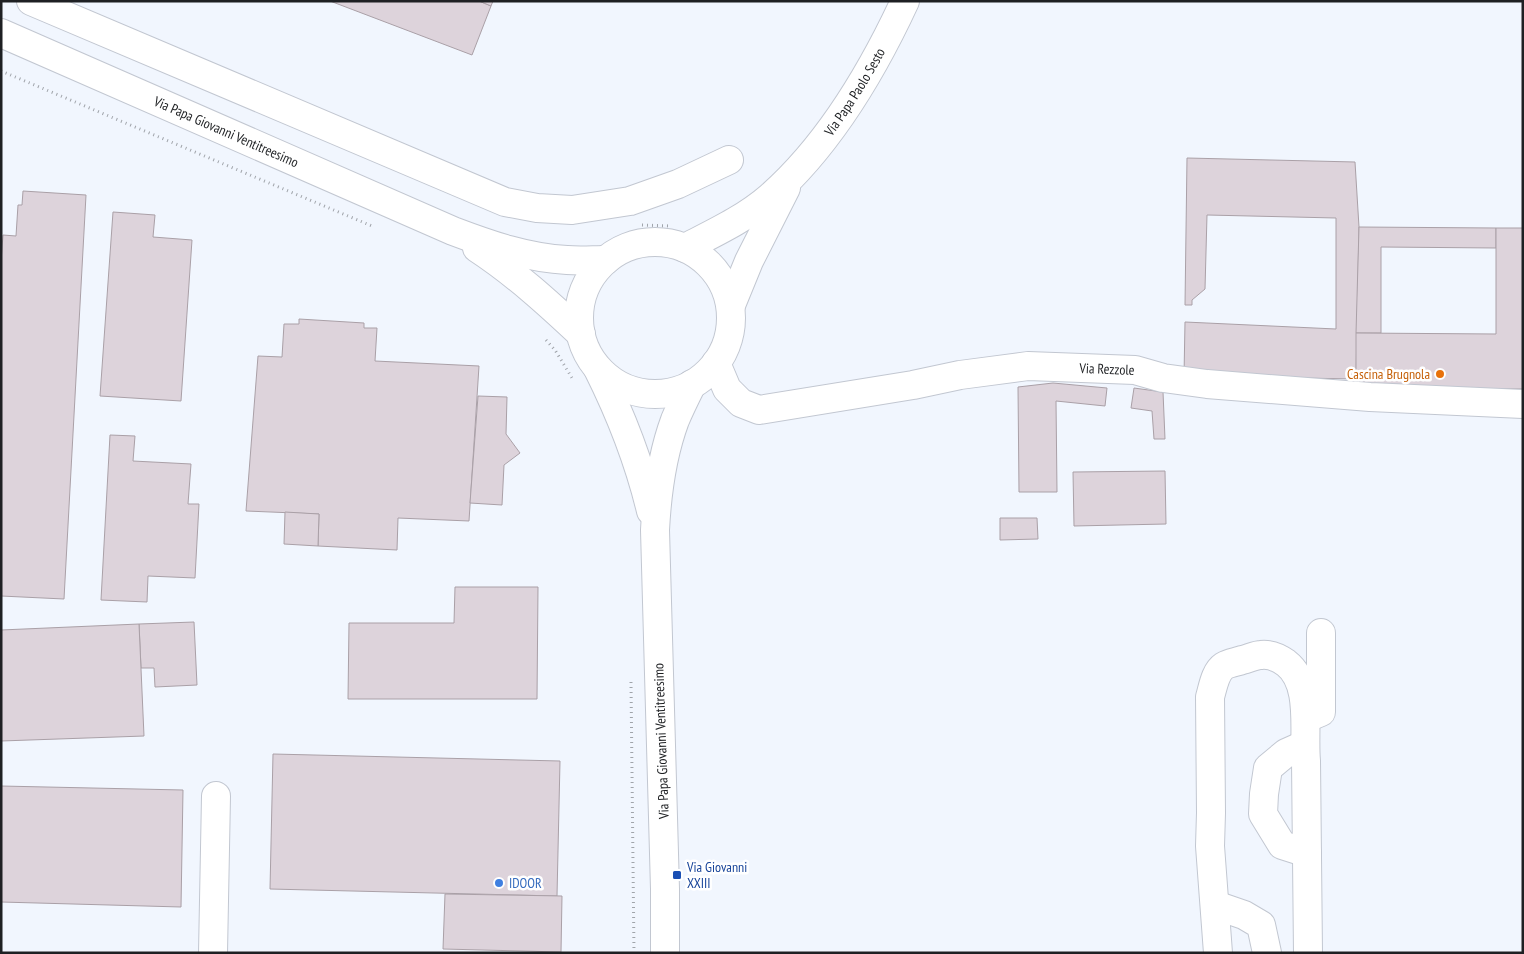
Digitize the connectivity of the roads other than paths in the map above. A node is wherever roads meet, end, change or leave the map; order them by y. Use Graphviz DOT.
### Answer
graph roads {
  1 [pos="32,1"];
  2 [pos="905,1"];
  3 [pos="1,33"];
  4 [pos="125,41"];
  5 [pos="108,80"];
  6 [pos="728,160"];
  7 [pos="792,176"];
  8 [pos="453,231"];
  9 [pos="686,248"];
  10 [pos="606,260"];
  11 [pos="731,305"];
  12 [pos="581,334"];
  13 [pos="716,364"];
  14 [pos="598,367"];
  15 [pos="692,384"];
  16 [pos="1523,404"];
  17 [pos="655,530"];
  18 [pos="1321,633"];
  19 [pos="1306,718"];
  20 [pos="1304,745"];
  21 [pos="216,796"];
  22 [pos="1307,853"];
  23 [pos="1215,905"];
  24 [pos="213,953"];
  25 [pos="665,953"];
  26 [pos="1218,953"];
  27 [pos="1266,953"];
  28 [pos="1308,953"];
  1 -- 4 [label="street"];
  2 -- 7 [label="street, Via Papa Paolo Sesto"];
  3 -- 5 [label="street, Via Papa Giovanni Ventitreesimo"];
  4 -- 5 [label="street"];
  4 -- 6 [label="street"];
  5 -- 8 [label="street, Via Papa Giovanni Ventitreesimo"];
  7 -- 9 [label="street, Via Papa Paolo Sesto"];
  7 -- 11 [label="street, Via Papa Paolo Sesto"];
  8 -- 10 [label="street, Via Papa Giovanni Ventitreesimo"];
  8 -- 12 [label="street, Via Papa Giovanni Ventitreesimo"];
  9 -- 10 [label="street"];
  9 -- 11 [label="street"];
  10 -- 12 [label="street"];
  11 -- 13 [label="street"];
  12 -- 14 [label="street"];
  13 -- 15 [label="street"];
  13 -- 16 [label="street, Via Rezzole"];
  14 -- 15 [label="street"];
  14 -- 17 [label="street, Via Papa Giovanni Ventitreesimo"];
  15 -- 17 [label="street, Via Papa Giovanni Ventitreesimo"];
  17 -- 25 [label="street, Via Papa Giovanni Ventitreesimo"];
  18 -- 19 [label="street"];
  19 -- 20 [label="street"];
  19 -- 23 [label="street"];
  20 -- 22 [label="street"];
  20 -- 22 [label="street"];
  21 -- 24 [label="street"];
  22 -- 28 [label="street"];
  23 -- 26 [label="street"];
  23 -- 27 [label="street"];
}
